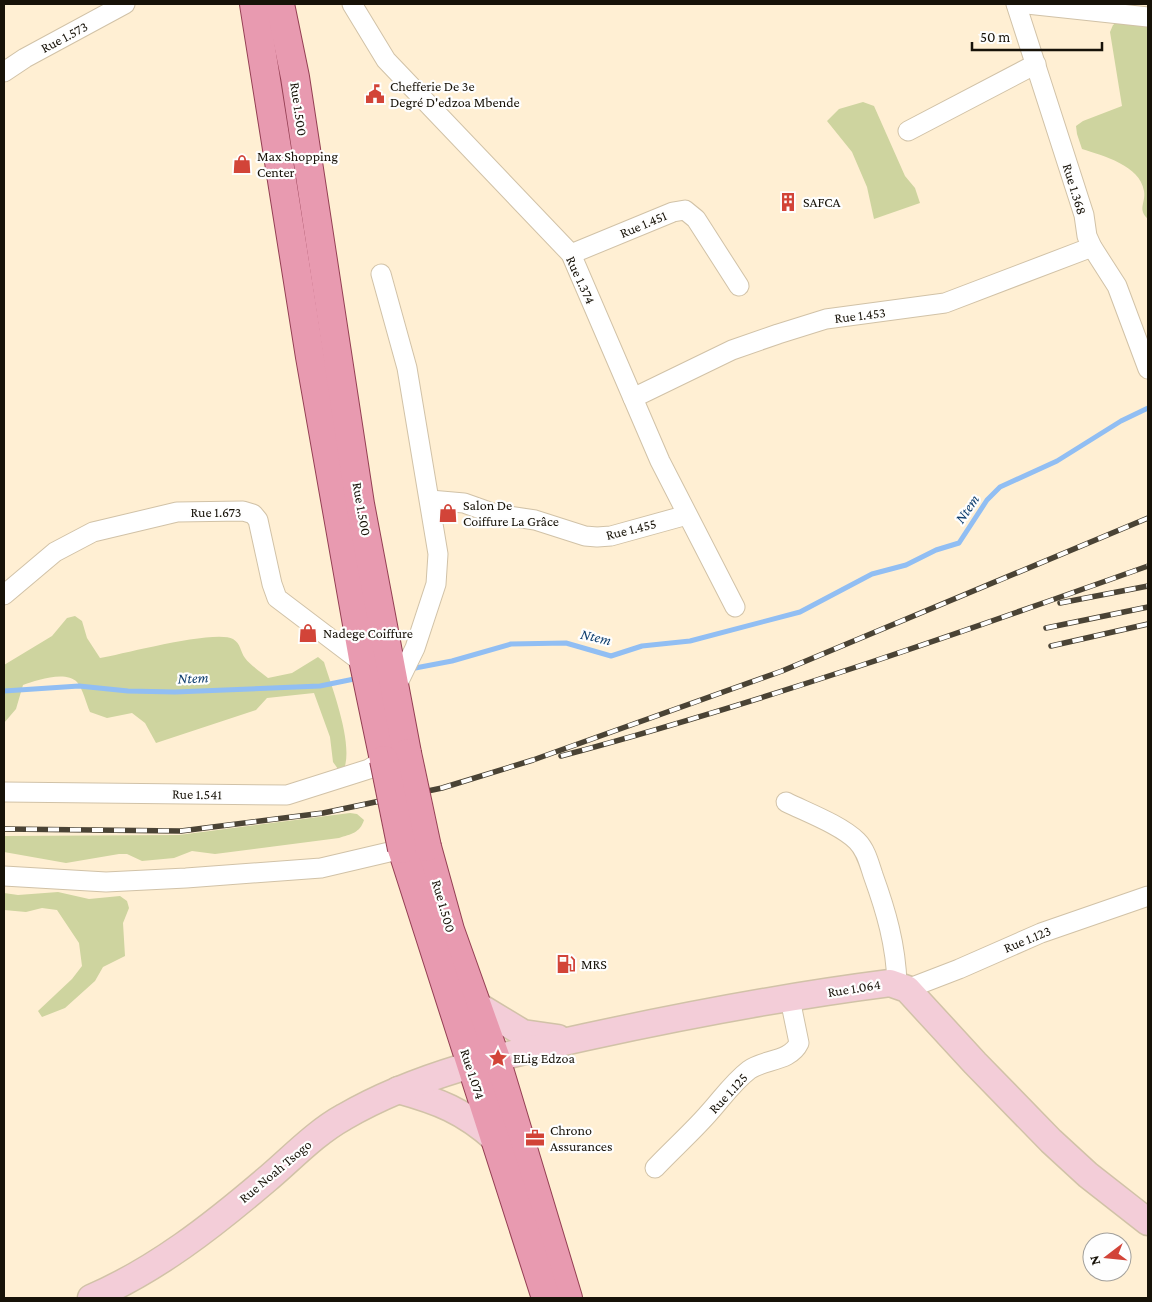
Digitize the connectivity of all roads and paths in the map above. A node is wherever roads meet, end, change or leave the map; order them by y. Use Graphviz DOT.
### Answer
graph roads {
  1 [pos="125,4"];
  2 [pos="254,4"];
  3 [pos="280,4"];
  4 [pos="352,4"];
  5 [pos="1016,4"];
  6 [pos="1027,4"];
  7 [pos="1148,17"];
  8 [pos="1036,64"];
  9 [pos="4,72"];
  10 [pos="908,131"];
  11 [pos="1092,247"];
  12 [pos="571,254"];
  13 [pos="381,274"];
  14 [pos="739,286"];
  15 [pos="1148,369"];
  16 [pos="633,398"];
  17 [pos="430,500"];
  18 [pos="687,515"];
  19 [pos="4,595"];
  20 [pos="735,607"];
  21 [pos="364,664"];
  22 [pos="396,687"];
  23 [pos="395,757"];
  24 [pos="4,792"];
  25 [pos="786,802"];
  26 [pos="414,848"];
  27 [pos="4,876"];
  28 [pos="1148,896"];
  29 [pos="902,986"];
  30 [pos="790,999"];
  31 [pos="480,1007"];
  32 [pos="586,1037"];
  33 [pos="484,1062"];
  34 [pos="398,1090"];
  35 [pos="495,1138"];
  36 [pos="655,1168"];
  37 [pos="1148,1222"];
  38 [pos="545,1262"];
  39 [pos="91,1298"];
  40 [pos="546,1298"];
  41 [pos="568,1298"];
  1 -- 9 [label="street, Rue 1.573"];
  2 -- 21 [label="main road, Rue 1.500"];
  3 -- 22 [label="main road, Rue 1.500"];
  4 -- 12 [label="street, Rue 1.374"];
  5 -- 8 [label="street, Rue 1.368"];
  6 -- 7 [label="street"];
  8 -- 10 [label="street"];
  8 -- 11 [label="street, Rue 1.368"];
  11 -- 15 [label="street, Rue 1.368"];
  11 -- 16 [label="street, Rue 1.453"];
  12 -- 14 [label="street, Rue 1.451"];
  12 -- 16 [label="street, Rue 1.374"];
  13 -- 17 [label="street"];
  16 -- 18 [label="street, Rue 1.374"];
  17 -- 18 [label="street, Rue 1.455"];
  17 -- 22 [label="street"];
  18 -- 20 [label="street, Rue 1.374"];
  19 -- 21 [label="street, Rue 1.673"];
  21 -- 23 [label="main road, Rue 1.500"];
  22 -- 23 [label="main road, Rue 1.500"];
  23 -- 24 [label="street, Rue 1.541"];
  23 -- 26 [label="main road, bridge"];
  25 -- 29 [label="street"];
  26 -- 27 [label="street"];
  26 -- 31 [label="main road, Rue 1.500"];
  26 -- 33 [label="main road, Rue 1.074"];
  28 -- 29 [label="street, Rue 1.123"];
  29 -- 30 [label="main road, Rue 1.064"];
  29 -- 37 [label="main road"];
  30 -- 32 [label="main road, Rue 1.064"];
  30 -- 36 [label="street, Rue 1.125"];
  31 -- 32 [label="main road"];
  31 -- 33 [label="main road, Rue 1.074"];
  32 -- 33 [label="main road, Rue 1.064"];
  33 -- 34 [label="main road, Rue Noah Tsogo"];
  33 -- 35 [label="main road, Rue 1.074"];
  33 -- 38 [label="main road, Rue 1.074"];
  34 -- 35 [label="main road"];
  34 -- 39 [label="main road, Rue Noah Tsogo"];
  35 -- 38 [label="main road, Rue 1.074"];
  38 -- 40 [label="main road, Rue 1.074"];
  38 -- 41 [label="main road, Rue 1.074"];
}
